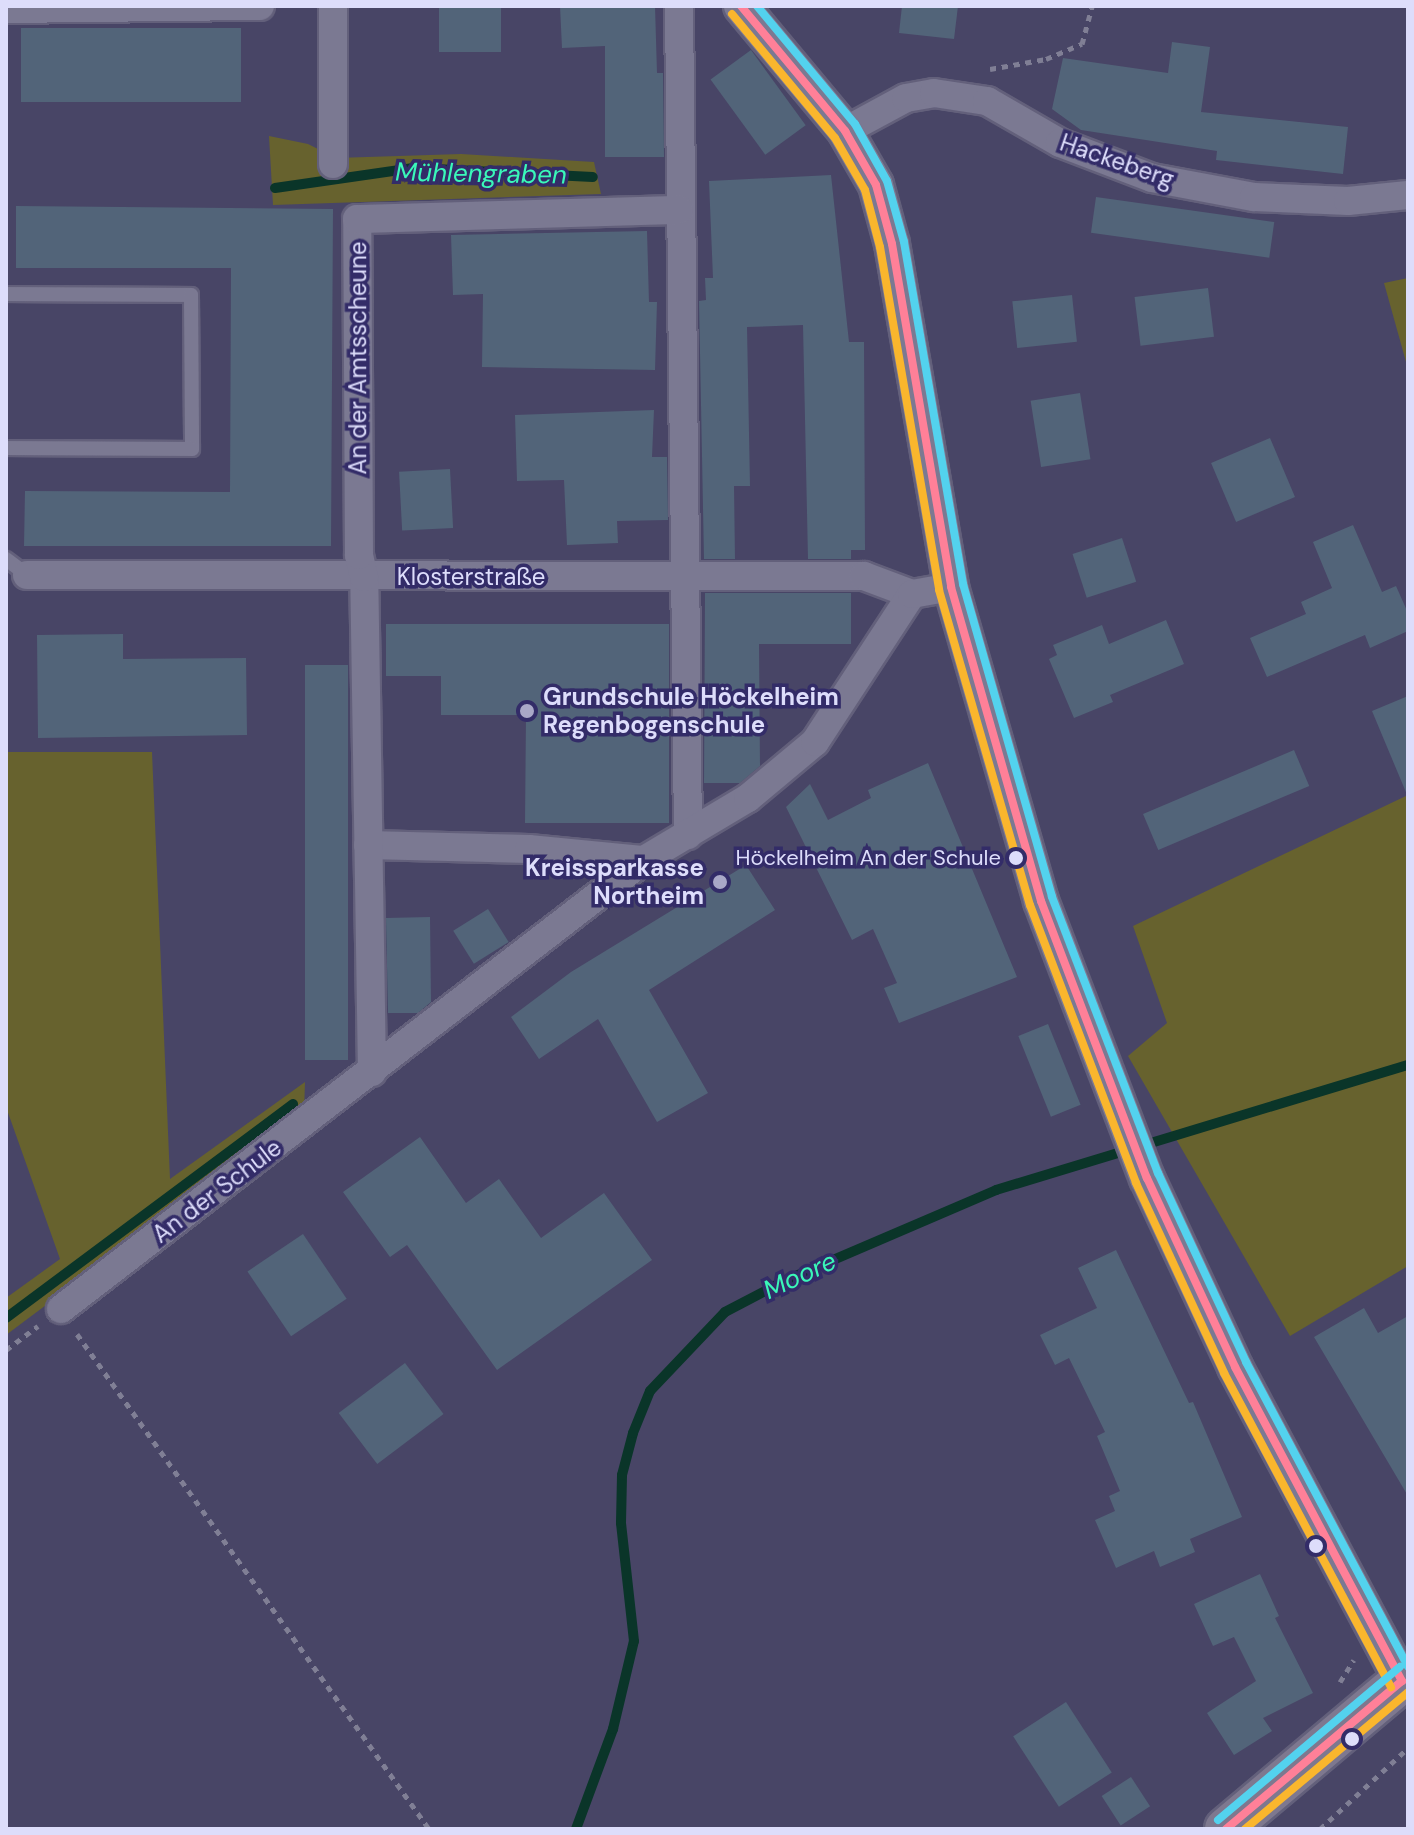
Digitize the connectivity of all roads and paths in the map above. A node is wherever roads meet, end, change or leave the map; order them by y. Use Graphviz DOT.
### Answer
graph roads {
  1 [pos="260,6"];
  2 [pos="333,6"];
  3 [pos="679,6"];
  4 [pos="741,6"];
  5 [pos="1092,6"];
  6 [pos="6,9"];
  7 [pos="958,96"];
  8 [pos="845,131"];
  9 [pos="333,164"];
  10 [pos="1408,195"];
  11 [pos="679,210"];
  12 [pos="6,294"];
  13 [pos="6,448"];
  14 [pos="16,567"];
  15 [pos="683,576"];
  16 [pos="364,577"];
  17 [pos="951,587"];
  18 [pos="912,594"];
  19 [pos="688,835"];
  20 [pos="368,845"];
  21 [pos="644,860"];
  22 [pos="372,1072"];
  23 [pos="61,1309"];
  24 [pos="6,1350"];
  25 [pos="1406,1686"];
  26 [pos="1408,1748"];
  27 [pos="429,1829"];
  28 [pos="1226,1829"];
  29 [pos="1320,1829"];
  1 -- 6 [label="street"];
  2 -- 9 [label="street"];
  3 -- 11 [label="street"];
  4 -- 8 [label="street"];
  5 -- 7 [label="path"];
  7 -- 8 [label="street, Hackeberg"];
  7 -- 10 [label="street, Hackeberg"];
  8 -- 17 [label="street"];
  11 -- 15 [label="street"];
  11 -- 16 [label="street, An der Amtsscheune"];
  12 -- 13 [label="lane"];
  14 -- 16 [label="street, Klosterstraße"];
  15 -- 16 [label="street, Klosterstraße"];
  15 -- 18 [label="street, Klosterstraße"];
  15 -- 19 [label="street"];
  16 -- 20 [label="street"];
  17 -- 18 [label="street"];
  17 -- 25 [label="street"];
  18 -- 19 [label="street, An der Schule"];
  19 -- 21 [label="street, An der Schule"];
  20 -- 21 [label="street"];
  20 -- 22 [label="street"];
  21 -- 22 [label="street, An der Schule"];
  22 -- 23 [label="street, An der Schule"];
  23 -- 24 [label="path"];
  23 -- 27 [label="path"];
  25 -- 28 [label="main road"];
  26 -- 29 [label="path"];
}
